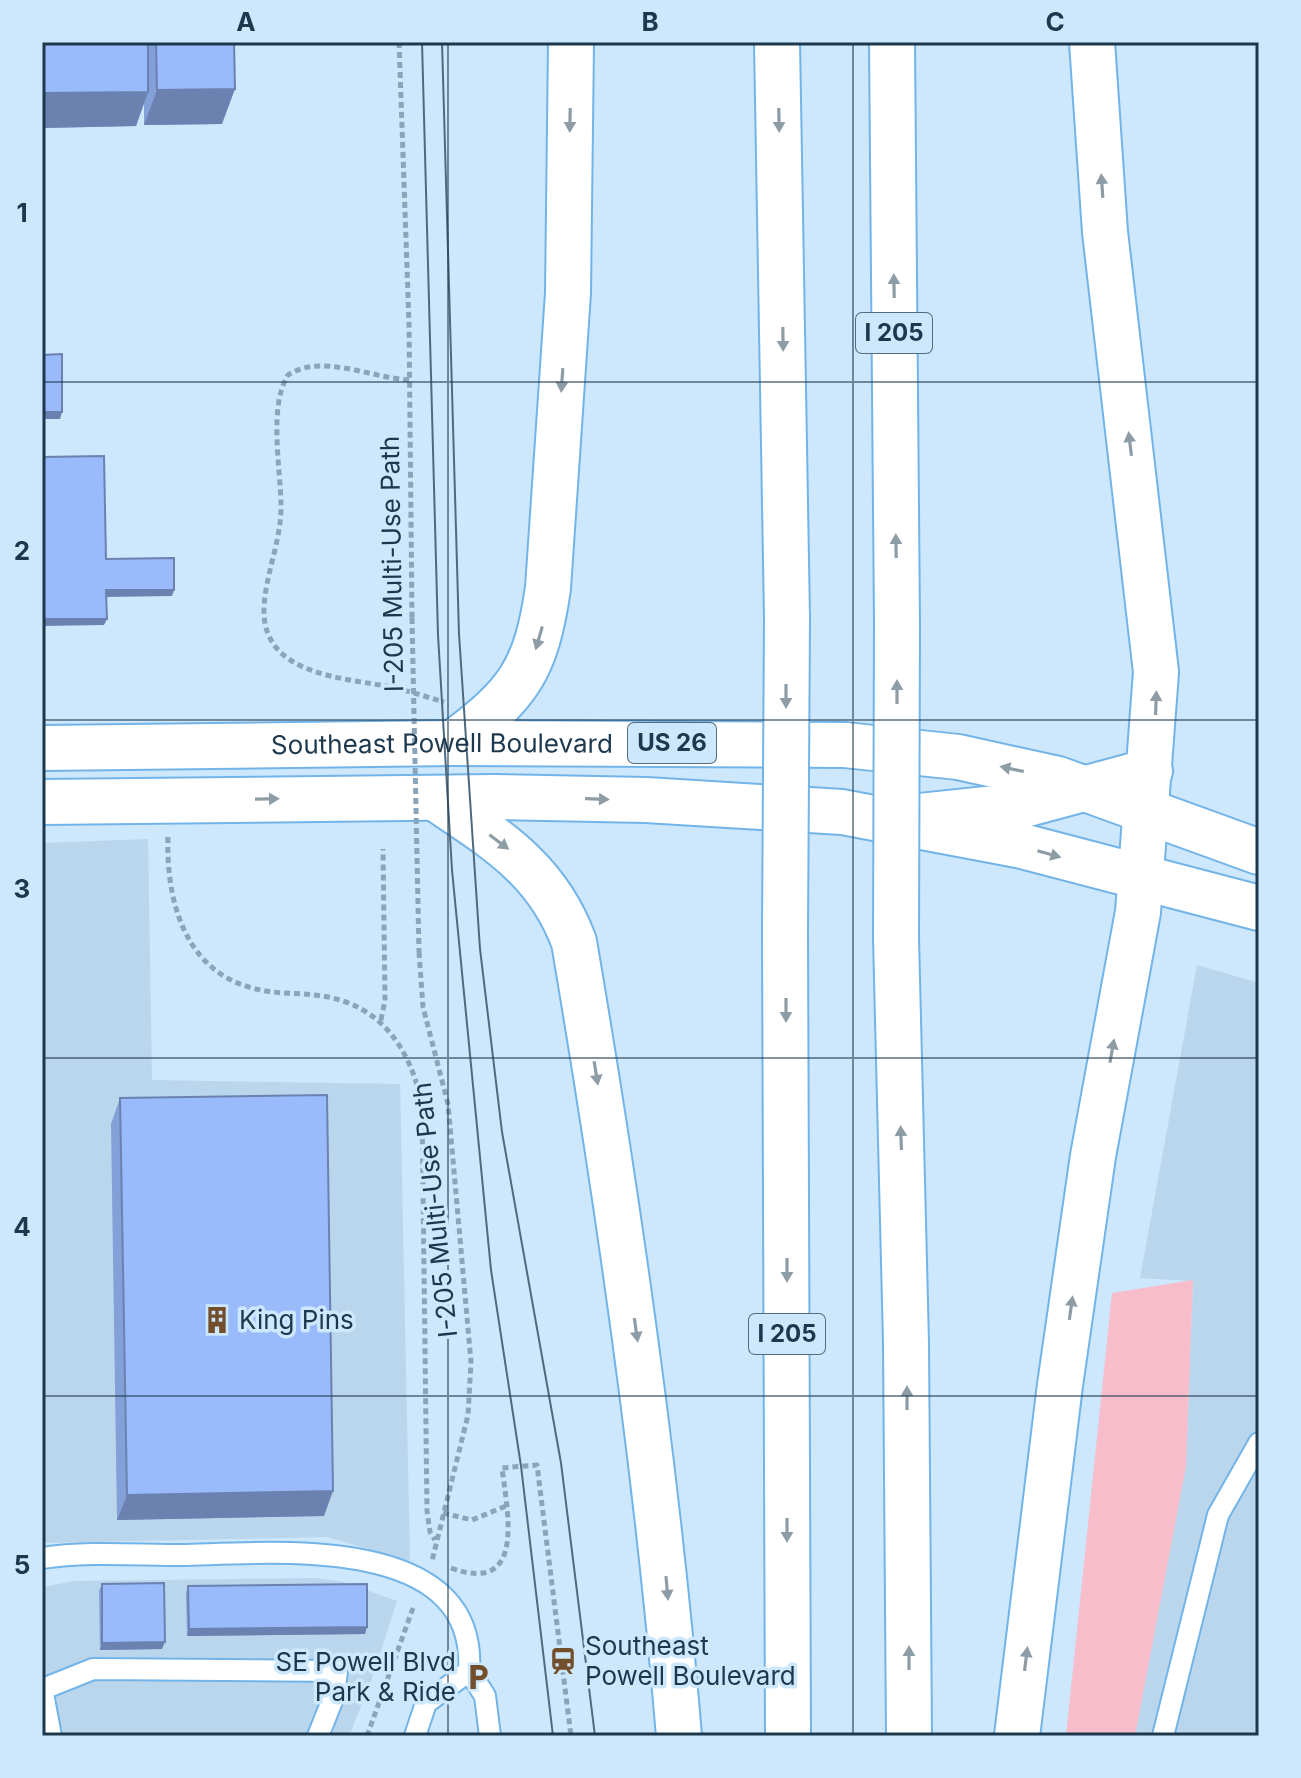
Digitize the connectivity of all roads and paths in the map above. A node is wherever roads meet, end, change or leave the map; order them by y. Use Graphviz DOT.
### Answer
graph roads {
  1 [pos="399,42"];
  2 [pos="571,42"];
  3 [pos="777,42"];
  4 [pos="892,42"];
  5 [pos="1092,42"];
  6 [pos="409,380"];
  7 [pos="449,723"];
  8 [pos="42,748"];
  9 [pos="1087,788"];
  10 [pos="1149,790"];
  11 [pos="435,798"];
  12 [pos="42,802"];
  13 [pos="891,819"];
  14 [pos="168,836"];
  15 [pos="383,849"];
  16 [pos="1259,852"];
  17 [pos="1141,879"];
  18 [pos="1259,908"];
  19 [pos="381,1020"];
  20 [pos="1259,1443"];
  21 [pos="506,1506"];
  22 [pos="443,1513"];
  23 [pos="435,1540"];
  24 [pos="42,1558"];
  25 [pos="432,1561"];
  26 [pos="423,1582"];
  27 [pos="469,1671"];
  28 [pos="42,1689"];
  29 [pos="51,1736"];
  30 [pos="318,1736"];
  31 [pos="367,1736"];
  32 [pos="415,1736"];
  33 [pos="490,1736"];
  34 [pos="571,1736"];
  35 [pos="679,1736"];
  36 [pos="788,1736"];
  37 [pos="909,1736"];
  38 [pos="1017,1736"];
  39 [pos="1163,1736"];
  1 -- 6 [label="path, I-205 Multi-Use Path"];
  2 -- 7 [label="main road, one-way"];
  3 -- 36 [label="main road, I 205, one-way, bridge"];
  37 -- 4 [label="main road, I 205, one-way, bridge"];
  10 -- 5 [label="main road, one-way"];
  6 -- 7 [label="path"];
  6 -- 22 [label="path, I-205 Multi-Use Path, bridge"];
  7 -- 8 [label="main road, Southeast Powell Boulevard / US 26"];
  9 -- 7 [label="main road, Southeast Powell Boulevard / US 26, one-way"];
  9 -- 10 [label="main road, Southeast Powell Boulevard / US 26"];
  9 -- 13 [label="main road"];
  10 -- 16 [label="main road, Southeast Powell Boulevard / US 26"];
  10 -- 17 [label="main road"];
  12 -- 11 [label="main road, Southeast Powell Boulevard / US 26, one-way"];
  11 -- 13 [label="main road, Southeast Powell Boulevard / US 26, one-way"];
  11 -- 35 [label="main road, one-way"];
  13 -- 17 [label="main road, Southeast Powell Boulevard / US 26, one-way"];
  14 -- 19 [label="path"];
  15 -- 19 [label="path"];
  17 -- 18 [label="main road, Southeast Powell Boulevard / US 26"];
  38 -- 17 [label="main road, one-way"];
  19 -- 23 [label="path"];
  20 -- 39 [label="lane"];
  21 -- 22 [label="path"];
  21 -- 25 [label="path"];
  21 -- 34 [label="path"];
  22 -- 23 [label="path, I-205 Multi-Use Path"];
  23 -- 25 [label="path, I-205 Multi-Use Path"];
  24 -- 26 [label="lane"];
  25 -- 26 [label="path, I-205 Multi-Use Path"];
  26 -- 27 [label="lane"];
  26 -- 31 [label="path, I-205 Multi-Use Path"];
  27 -- 32 [label="lane"];
  27 -- 33 [label="lane"];
  28 -- 29 [label="lane"];
  28 -- 30 [label="lane"];
}
